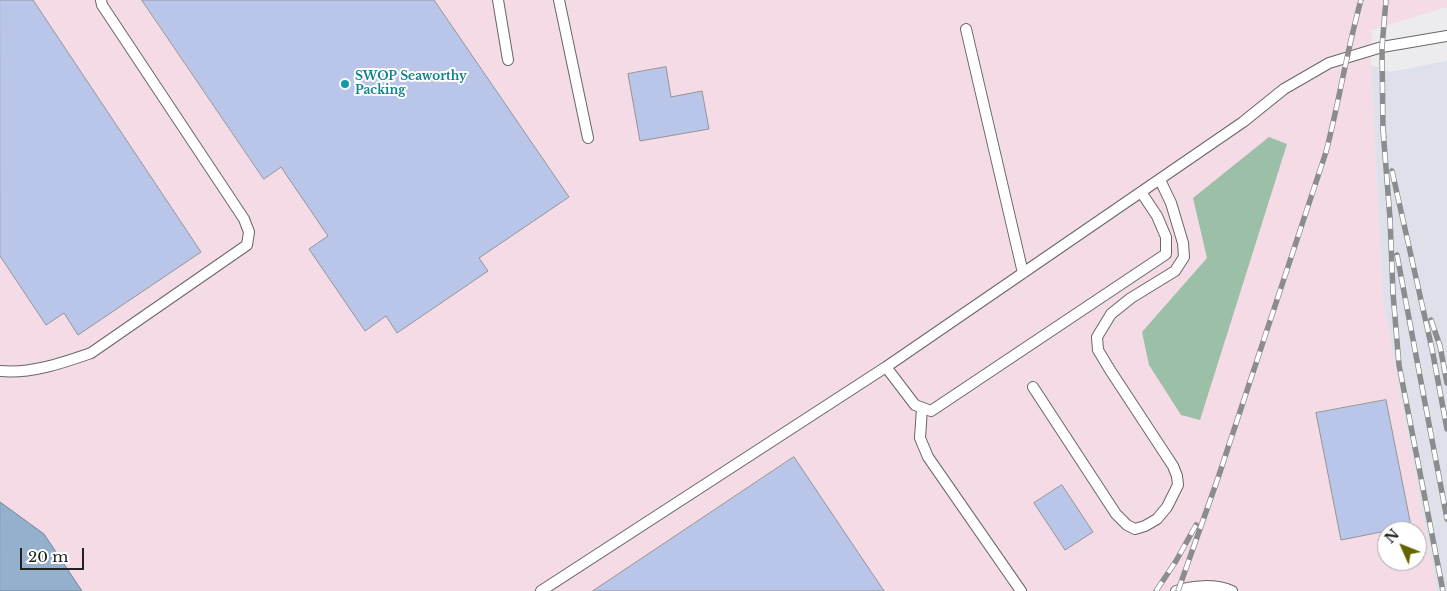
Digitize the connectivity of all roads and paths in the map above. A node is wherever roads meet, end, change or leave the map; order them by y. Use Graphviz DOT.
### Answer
graph roads {
  1 [pos="100,0"];
  2 [pos="498,0"];
  3 [pos="558,0"];
  4 [pos="966,29"];
  5 [pos="1447,36"];
  6 [pos="508,60"];
  7 [pos="588,138"];
  8 [pos="1160,180"];
  9 [pos="1141,192"];
  10 [pos="1023,273"];
  11 [pos="886,366"];
  12 [pos="0,370"];
  13 [pos="1033,387"];
  14 [pos="922,408"];
  15 [pos="542,591"];
  16 [pos="1021,591"];
  17 [pos="1176,591"];
  18 [pos="1232,591"];
  1 -- 12 [label="lane"];
  2 -- 6 [label="lane"];
  3 -- 7 [label="lane"];
  4 -- 10 [label="lane"];
  5 -- 8 [label="lane"];
  8 -- 9 [label="lane"];
  8 -- 13 [label="lane"];
  9 -- 10 [label="lane"];
  9 -- 14 [label="lane"];
  10 -- 11 [label="lane"];
  11 -- 14 [label="lane"];
  11 -- 15 [label="lane"];
  14 -- 16 [label="lane"];
  17 -- 18 [label="lane"];
}
